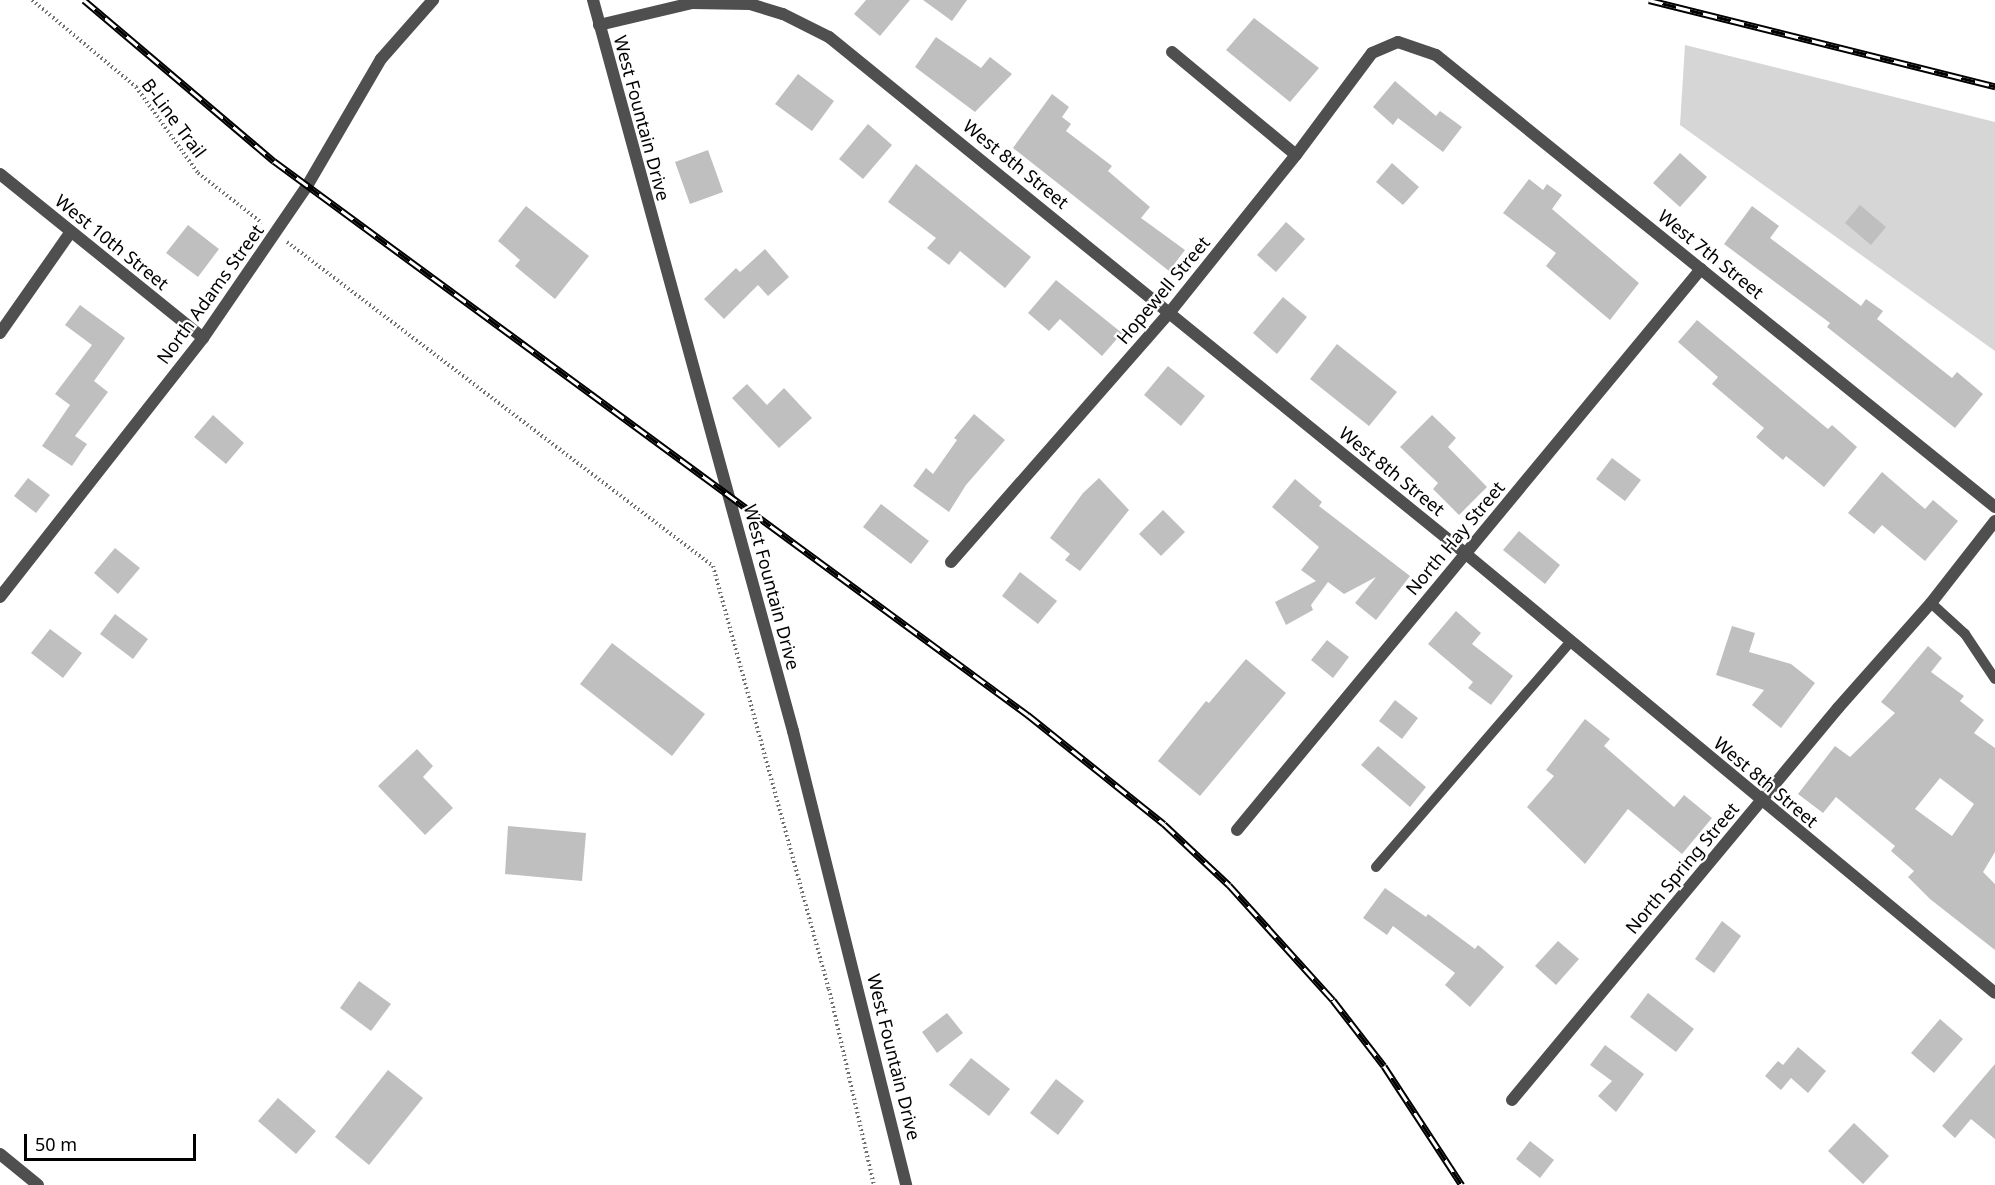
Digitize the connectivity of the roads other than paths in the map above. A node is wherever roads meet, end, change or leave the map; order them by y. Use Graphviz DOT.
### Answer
graph roads {
  1 [pos="433,0"];
  2 [pos="593,0"];
  3 [pos="750,2"];
  4 [pos="599,25"];
  5 [pos="1398,42"];
  6 [pos="1172,51"];
  7 [pos="1296,155"];
  8 [pos="0,174"];
  9 [pos="70,232"];
  10 [pos="1701,269"];
  11 [pos="1170,312"];
  12 [pos="0,333"];
  13 [pos="203,338"];
  14 [pos="1995,507"];
  15 [pos="1995,521"];
  16 [pos="1466,554"];
  17 [pos="951,562"];
  18 [pos="0,597"];
  19 [pos="1931,603"];
  20 [pos="1570,642"];
  21 [pos="1995,680"];
  22 [pos="1760,801"];
  23 [pos="1237,830"];
  24 [pos="1376,867"];
  25 [pos="1995,993"];
  26 [pos="1512,1100"];
  27 [pos="0,1154"];
  28 [pos="38,1185"];
  29 [pos="906,1185"];
  1 -- 13 [label="street, North Adams Street"];
  2 -- 4 [label="street, West Fountain Drive"];
  3 -- 4 [label="street, West 8th Street"];
  3 -- 11 [label="street, West 8th Street"];
  4 -- 29 [label="street, West Fountain Drive"];
  5 -- 7 [label="street, Hopewell Street"];
  5 -- 10 [label="street, West 7th Street"];
  6 -- 7 [label="street"];
  7 -- 11 [label="street, Hopewell Street"];
  8 -- 9 [label="street, West 10th Street"];
  9 -- 12 [label="street"];
  9 -- 13 [label="street, West 10th Street"];
  10 -- 14 [label="street, West 7th Street"];
  10 -- 16 [label="street, North Hay Street"];
  11 -- 16 [label="street, West 8th Street"];
  11 -- 17 [label="street, Hopewell Street"];
  13 -- 18 [label="street, North Adams Street"];
  15 -- 19 [label="street, North Spring Street"];
  16 -- 20 [label="street, West 8th Street"];
  16 -- 23 [label="street, North Hay Street"];
  19 -- 21 [label="lane"];
  19 -- 22 [label="street, North Spring Street"];
  20 -- 22 [label="street, West 8th Street"];
  20 -- 24 [label="lane"];
  22 -- 25 [label="street, West 8th Street"];
  22 -- 26 [label="street, North Spring Street"];
  27 -- 28 [label="street"];
}
